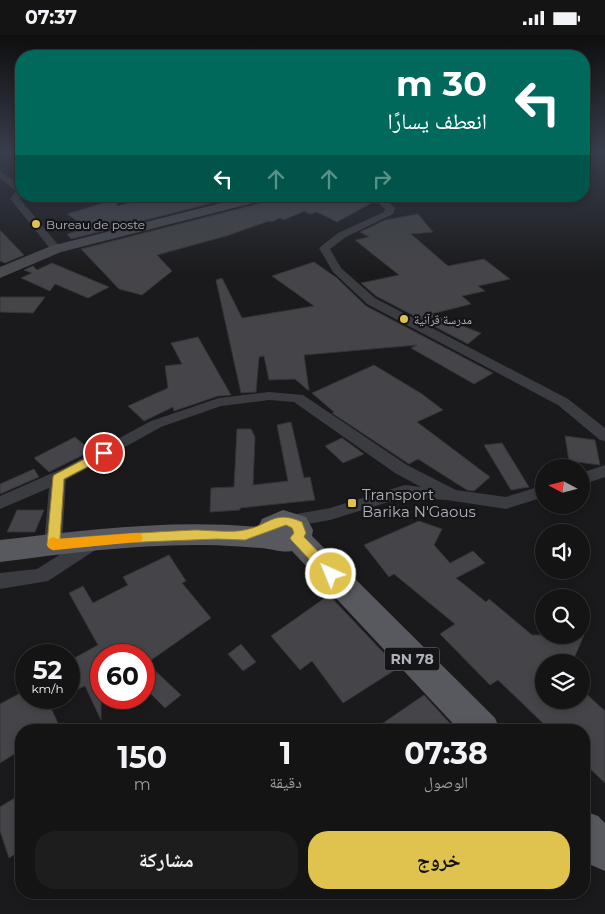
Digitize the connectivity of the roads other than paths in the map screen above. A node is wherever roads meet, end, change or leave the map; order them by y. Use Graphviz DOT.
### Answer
graph roads {
  1 [pos="17,202"];
  2 [pos="241,202"];
  3 [pos="383,202"];
  4 [pos="56,249"];
  5 [pos="0,273"];
  6 [pos="585,418"];
  7 [pos="605,425"];
  8 [pos="605,436"];
  9 [pos="401,469"];
  10 [pos="605,471"];
  11 [pos="590,476"];
  12 [pos="58,477"];
  13 [pos="405,491"];
  14 [pos="535,494"];
  15 [pos="453,496"];
  16 [pos="0,503"];
  17 [pos="286,532"];
  18 [pos="98,539"];
  19 [pos="53,545"];
  20 [pos="0,551"];
  21 [pos="0,581"];
  22 [pos="477,724"];
  23 [pos="590,836"];
  24 [pos="605,851"];
  1 -- 4 [label="street"];
  2 -- 4 [label="street"];
  3 -- 6 [label="street"];
  4 -- 5 [label="street"];
  6 -- 7 [label="street"];
  6 -- 8 [label="street"];
  9 -- 12 [label="street"];
  9 -- 13 [label="street"];
  9 -- 15 [label="street"];
  10 -- 11 [label="street"];
  12 -- 16 [label="street"];
  12 -- 19 [label="street"];
  13 -- 15 [label="street"];
  13 -- 17 [label="street"];
  14 -- 15 [label="street"];
  17 -- 18 [label="main road, RN 78"];
  17 -- 22 [label="main road, RN 78"];
  18 -- 19 [label="main road, RN 78"];
  18 -- 21 [label="street"];
  19 -- 20 [label="main road, RN 78"];
  23 -- 24 [label="main road"];
}
